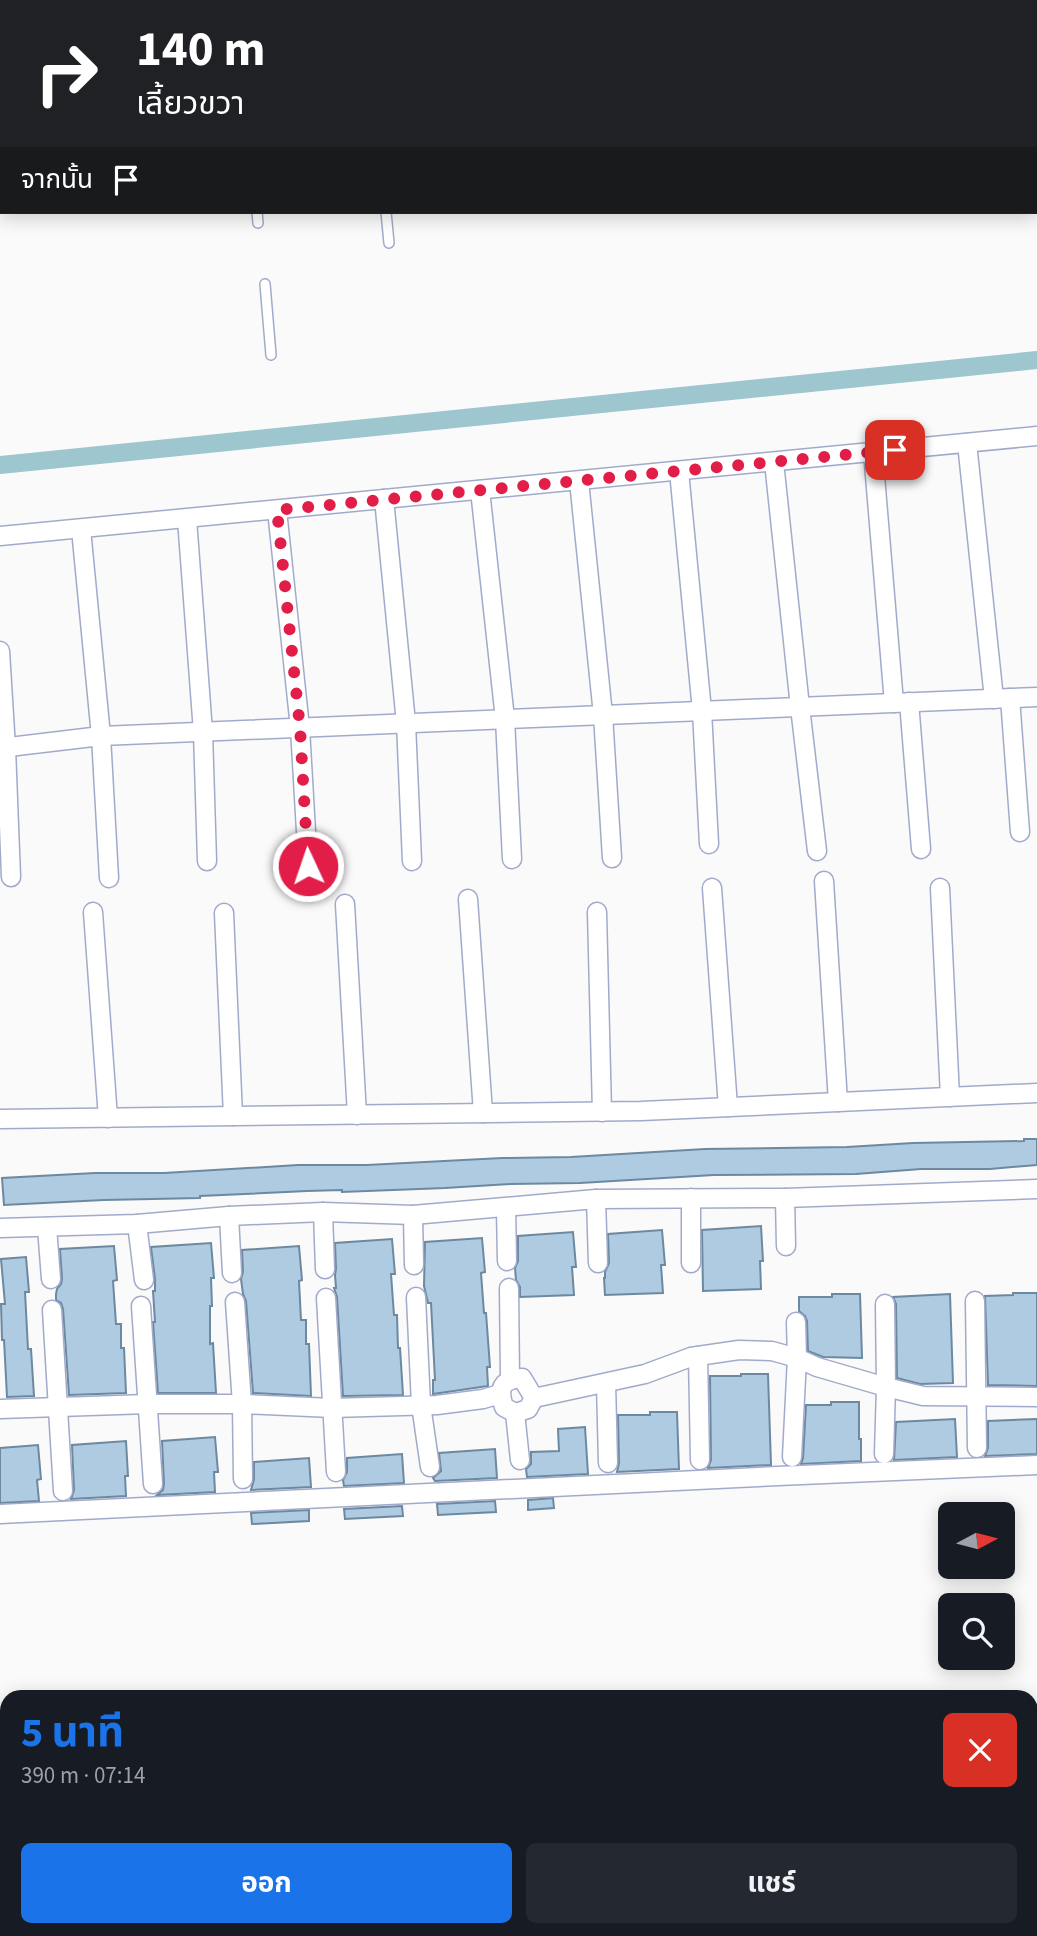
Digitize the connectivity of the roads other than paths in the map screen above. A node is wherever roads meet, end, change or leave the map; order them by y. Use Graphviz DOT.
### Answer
graph roads {
  1 [pos="257,214"];
  2 [pos="386,214"];
  3 [pos="258,223"];
  4 [pos="389,243"];
  5 [pos="265,284"];
  6 [pos="271,355"];
  7 [pos="1037,436"];
  8 [pos="967,443"];
  9 [pos="873,452"];
  10 [pos="774,462"];
  11 [pos="679,471"];
  12 [pos="579,481"];
  13 [pos="480,490"];
  14 [pos="384,499"];
  15 [pos="277,510"];
  16 [pos="187,519"];
  17 [pos="81,528"];
  18 [pos="0,537"];
  19 [pos="0,651"];
  20 [pos="1037,697"];
  21 [pos="1002,698"];
  22 [pos="902,703"];
  23 [pos="800,707"];
  24 [pos="702,711"];
  25 [pos="603,715"];
  26 [pos="505,719"];
  27 [pos="406,723"];
  28 [pos="300,728"];
  29 [pos="203,732"];
  30 [pos="101,736"];
  31 [pos="3,748"];
  32 [pos="1020,832"];
  33 [pos="709,844"];
  34 [pos="921,849"];
  35 [pos="817,851"];
  36 [pos="612,858"];
  37 [pos="512,859"];
  38 [pos="207,861"];
  39 [pos="412,861"];
  40 [pos="308,866"];
  41 [pos="11,877"];
  42 [pos="109,878"];
  43 [pos="824,881"];
  44 [pos="712,888"];
  45 [pos="940,888"];
  46 [pos="468,899"];
  47 [pos="345,904"];
  48 [pos="93,912"];
  49 [pos="597,912"];
  50 [pos="224,913"];
  51 [pos="1037,1093"];
  52 [pos="950,1097"];
  53 [pos="838,1102"];
  54 [pos="727,1107"];
  55 [pos="602,1112"];
  56 [pos="483,1113"];
  57 [pos="357,1115"];
  58 [pos="233,1116"];
  59 [pos="108,1118"];
  60 [pos="0,1119"];
  61 [pos="1037,1189"];
  62 [pos="691,1198"];
  63 [pos="785,1198"];
  64 [pos="596,1199"];
  65 [pos="506,1208"];
  66 [pos="323,1212"];
  67 [pos="413,1215"];
  68 [pos="229,1216"];
  69 [pos="137,1224"];
  70 [pos="47,1227"];
  71 [pos="0,1228"];
  72 [pos="786,1246"];
  73 [pos="507,1261"];
  74 [pos="598,1263"];
  75 [pos="691,1263"];
  76 [pos="414,1265"];
  77 [pos="325,1269"];
  78 [pos="232,1273"];
  79 [pos="51,1279"];
  80 [pos="144,1280"];
  81 [pos="509,1288"];
  82 [pos="416,1297"];
  83 [pos="326,1298"];
  84 [pos="975,1301"];
  85 [pos="235,1302"];
  86 [pos="885,1304"];
  87 [pos="141,1306"];
  88 [pos="52,1310"];
  89 [pos="796,1322"];
  90 [pos="698,1356"];
  91 [pos="797,1358"];
  92 [pos="606,1383"];
  93 [pos="505,1387"];
  94 [pos="886,1387"];
  95 [pos="975,1396"];
  96 [pos="1037,1397"];
  97 [pos="534,1398"];
  98 [pos="148,1404"];
  99 [pos="242,1404"];
  100 [pos="421,1405"];
  101 [pos="57,1407"];
  102 [pos="332,1408"];
  103 [pos="0,1409"];
  104 [pos="515,1413"];
  105 [pos="977,1448"];
  106 [pos="884,1454"];
  107 [pos="792,1457"];
  108 [pos="520,1460"];
  109 [pos="700,1460"];
  110 [pos="608,1463"];
  111 [pos="1037,1465"];
  112 [pos="430,1468"];
  113 [pos="336,1472"];
  114 [pos="243,1479"];
  115 [pos="153,1484"];
  116 [pos="63,1491"];
  117 [pos="0,1514"];
  1 -- 3 [label="lane"];
  2 -- 4 [label="lane"];
  5 -- 6 [label="lane"];
  7 -- 8 [label="street"];
  8 -- 9 [label="street"];
  8 -- 21 [label="street"];
  9 -- 10 [label="street"];
  9 -- 22 [label="street"];
  10 -- 11 [label="street"];
  10 -- 23 [label="street"];
  11 -- 12 [label="street"];
  11 -- 24 [label="street"];
  12 -- 13 [label="street"];
  12 -- 25 [label="street"];
  13 -- 14 [label="street"];
  13 -- 26 [label="street"];
  14 -- 15 [label="street"];
  14 -- 27 [label="street"];
  15 -- 16 [label="street"];
  15 -- 28 [label="street"];
  16 -- 17 [label="street"];
  16 -- 29 [label="street"];
  17 -- 18 [label="street"];
  17 -- 30 [label="street"];
  19 -- 31 [label="street"];
  20 -- 21 [label="street"];
  21 -- 22 [label="street"];
  21 -- 32 [label="street"];
  22 -- 23 [label="street"];
  22 -- 34 [label="street"];
  23 -- 24 [label="street"];
  23 -- 35 [label="street"];
  24 -- 25 [label="street"];
  24 -- 33 [label="street"];
  25 -- 26 [label="street"];
  25 -- 36 [label="street"];
  26 -- 27 [label="street"];
  26 -- 37 [label="street"];
  27 -- 28 [label="street"];
  27 -- 39 [label="street"];
  28 -- 29 [label="street"];
  28 -- 40 [label="street"];
  29 -- 30 [label="street"];
  29 -- 38 [label="street"];
  30 -- 31 [label="street"];
  30 -- 42 [label="street"];
  31 -- 41 [label="street"];
  43 -- 53 [label="street"];
  44 -- 54 [label="street"];
  45 -- 52 [label="street"];
  46 -- 56 [label="street"];
  47 -- 57 [label="street"];
  48 -- 59 [label="street"];
  49 -- 55 [label="street"];
  50 -- 58 [label="street"];
  51 -- 52 [label="street"];
  52 -- 53 [label="street"];
  53 -- 54 [label="street"];
  54 -- 55 [label="street"];
  55 -- 56 [label="street"];
  56 -- 57 [label="street"];
  57 -- 58 [label="street"];
  58 -- 59 [label="street"];
  59 -- 60 [label="street"];
  61 -- 63 [label="street"];
  62 -- 63 [label="street"];
  62 -- 64 [label="street"];
  62 -- 75 [label="street"];
  63 -- 72 [label="street"];
  64 -- 65 [label="street"];
  64 -- 74 [label="street"];
  65 -- 67 [label="street"];
  65 -- 73 [label="street"];
  66 -- 67 [label="street"];
  66 -- 68 [label="street"];
  66 -- 77 [label="street"];
  67 -- 76 [label="street"];
  68 -- 69 [label="street"];
  68 -- 78 [label="street"];
  69 -- 70 [label="street"];
  69 -- 80 [label="street"];
  70 -- 71 [label="street"];
  70 -- 79 [label="street"];
  81 -- 93 [label="street"];
  82 -- 100 [label="street"];
  83 -- 102 [label="street"];
  84 -- 95 [label="street"];
  85 -- 99 [label="street"];
  86 -- 94 [label="street"];
  87 -- 98 [label="street"];
  88 -- 101 [label="street"];
  89 -- 91 [label="street"];
  90 -- 91 [label="street"];
  90 -- 92 [label="street"];
  90 -- 109 [label="street"];
  91 -- 94 [label="street"];
  91 -- 107 [label="street"];
  92 -- 97 [label="street"];
  92 -- 110 [label="street"];
  93 -- 97 [label="street"];
  93 -- 100 [label="street"];
  93 -- 104 [label="street"];
  94 -- 95 [label="street"];
  94 -- 106 [label="street"];
  95 -- 96 [label="street"];
  95 -- 105 [label="street"];
  97 -- 104 [label="street"];
  98 -- 99 [label="street"];
  98 -- 101 [label="street"];
  98 -- 115 [label="street"];
  99 -- 102 [label="street"];
  99 -- 114 [label="street"];
  100 -- 102 [label="street"];
  100 -- 112 [label="street"];
  101 -- 103 [label="street"];
  101 -- 116 [label="street"];
  102 -- 113 [label="street"];
  104 -- 108 [label="street"];
  111 -- 117 [label="street"];
}
